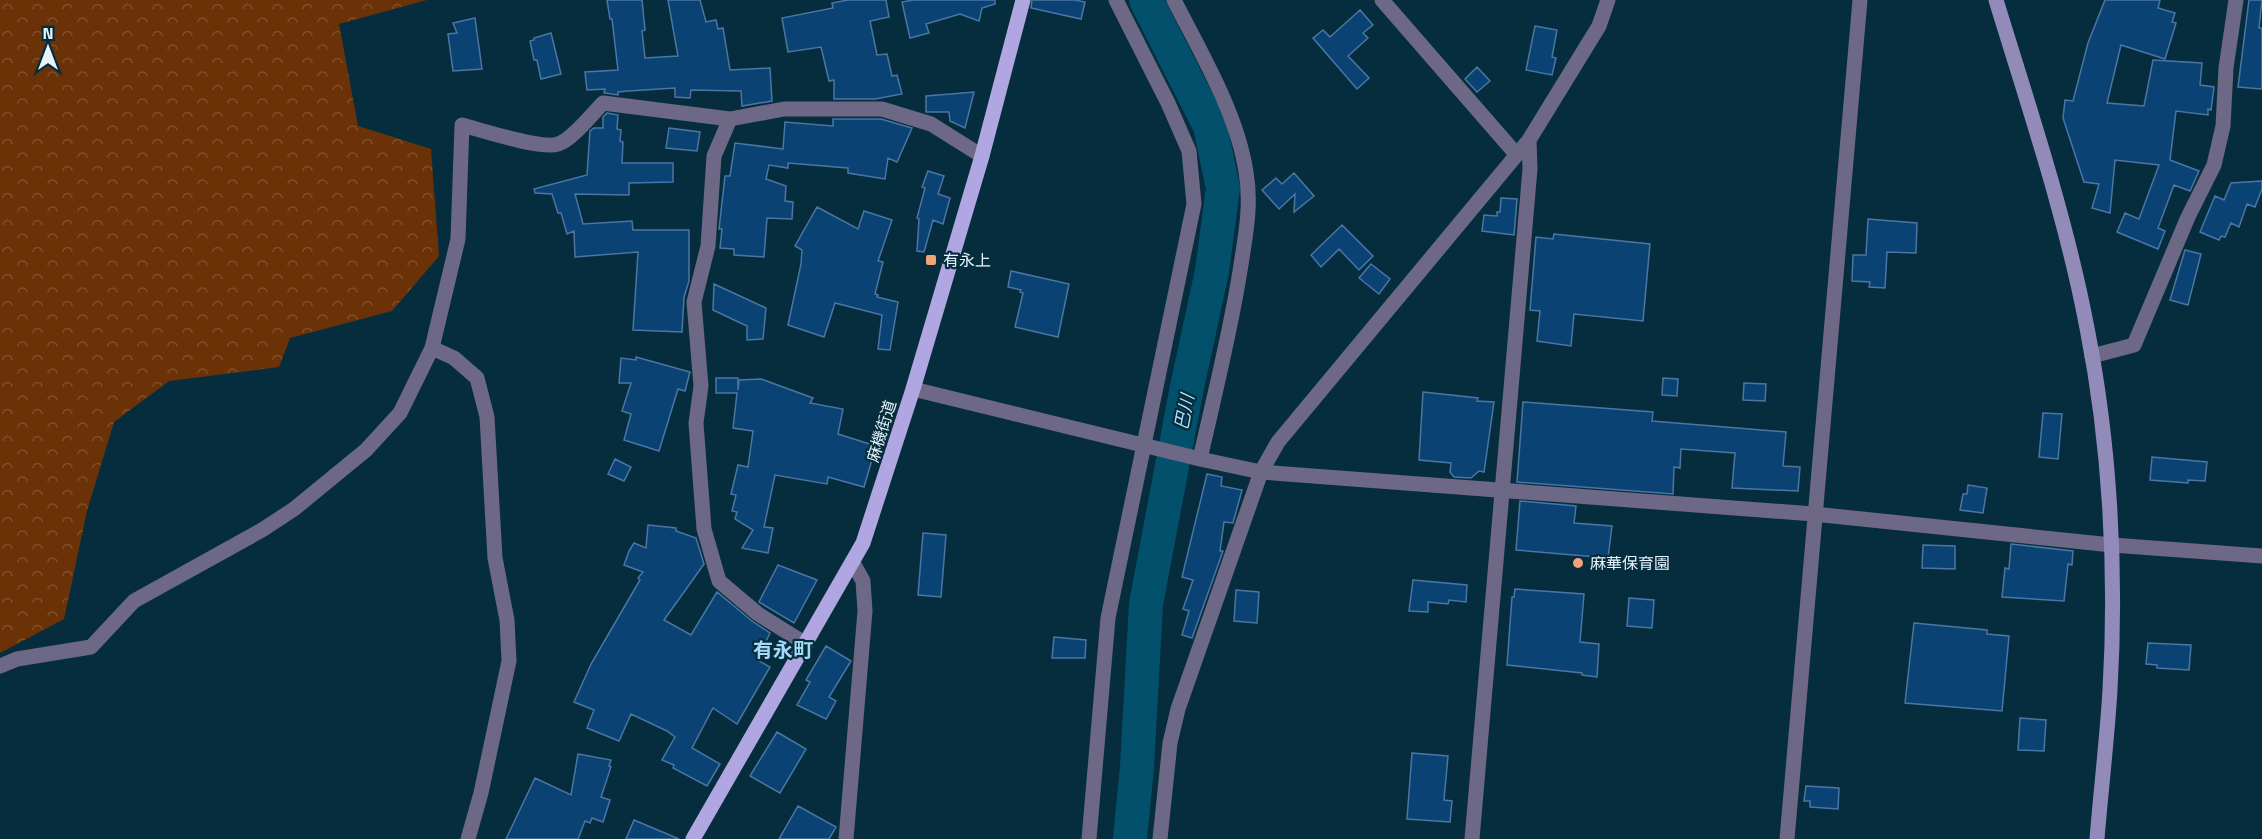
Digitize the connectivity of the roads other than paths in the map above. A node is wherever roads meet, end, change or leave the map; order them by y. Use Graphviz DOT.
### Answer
graph roads {
  1 [pos="1023,0"];
  2 [pos="1116,0"];
  3 [pos="1174,0"];
  4 [pos="1382,0"];
  5 [pos="1608,0"];
  6 [pos="1860,0"];
  7 [pos="1996,0"];
  8 [pos="2236,0"];
  9 [pos="730,119"];
  10 [pos="1529,140"];
  11 [pos="1516,154"];
  12 [pos="982,156"];
  13 [pos="432,348"];
  14 [pos="2092,356"];
  15 [pos="913,389"];
  16 [pos="1143,444"];
  17 [pos="1200,459"];
  18 [pos="1261,471"];
  19 [pos="1503,491"];
  20 [pos="1814,514"];
  21 [pos="2112,545"];
  22 [pos="2262,556"];
  23 [pos="853,563"];
  24 [pos="806,644"];
  25 [pos="0,666"];
  26 [pos="468,839"];
  27 [pos="693,839"];
  28 [pos="846,839"];
  29 [pos="1089,839"];
  30 [pos="1160,839"];
  31 [pos="1472,839"];
  32 [pos="1787,839"];
  33 [pos="2097,839"];
  1 -- 12 [label="main road, 麻機街道"];
  2 -- 16 [label="street"];
  3 -- 17 [label="street"];
  4 -- 11 [label="street"];
  5 -- 10 [label="street"];
  6 -- 20 [label="street"];
  7 -- 14 [label="street"];
  8 -- 14 [label="street"];
  9 -- 12 [label="street"];
  9 -- 13 [label="street"];
  9 -- 24 [label="street"];
  10 -- 11 [label="street"];
  10 -- 19 [label="street"];
  11 -- 18 [label="street"];
  12 -- 15 [label="main road, 麻機街道"];
  13 -- 25 [label="street"];
  13 -- 26 [label="street"];
  14 -- 21 [label="street"];
  15 -- 16 [label="street"];
  15 -- 23 [label="main road, 麻機街道"];
  16 -- 17 [label="street"];
  16 -- 29 [label="street"];
  17 -- 18 [label="street"];
  18 -- 19 [label="street"];
  18 -- 30 [label="street"];
  19 -- 20 [label="street"];
  19 -- 31 [label="street"];
  20 -- 21 [label="street"];
  20 -- 32 [label="street"];
  21 -- 22 [label="street"];
  21 -- 33 [label="street"];
  23 -- 24 [label="main road, 麻機街道"];
  23 -- 28 [label="street"];
  24 -- 27 [label="main road, 麻機街道"];
}
